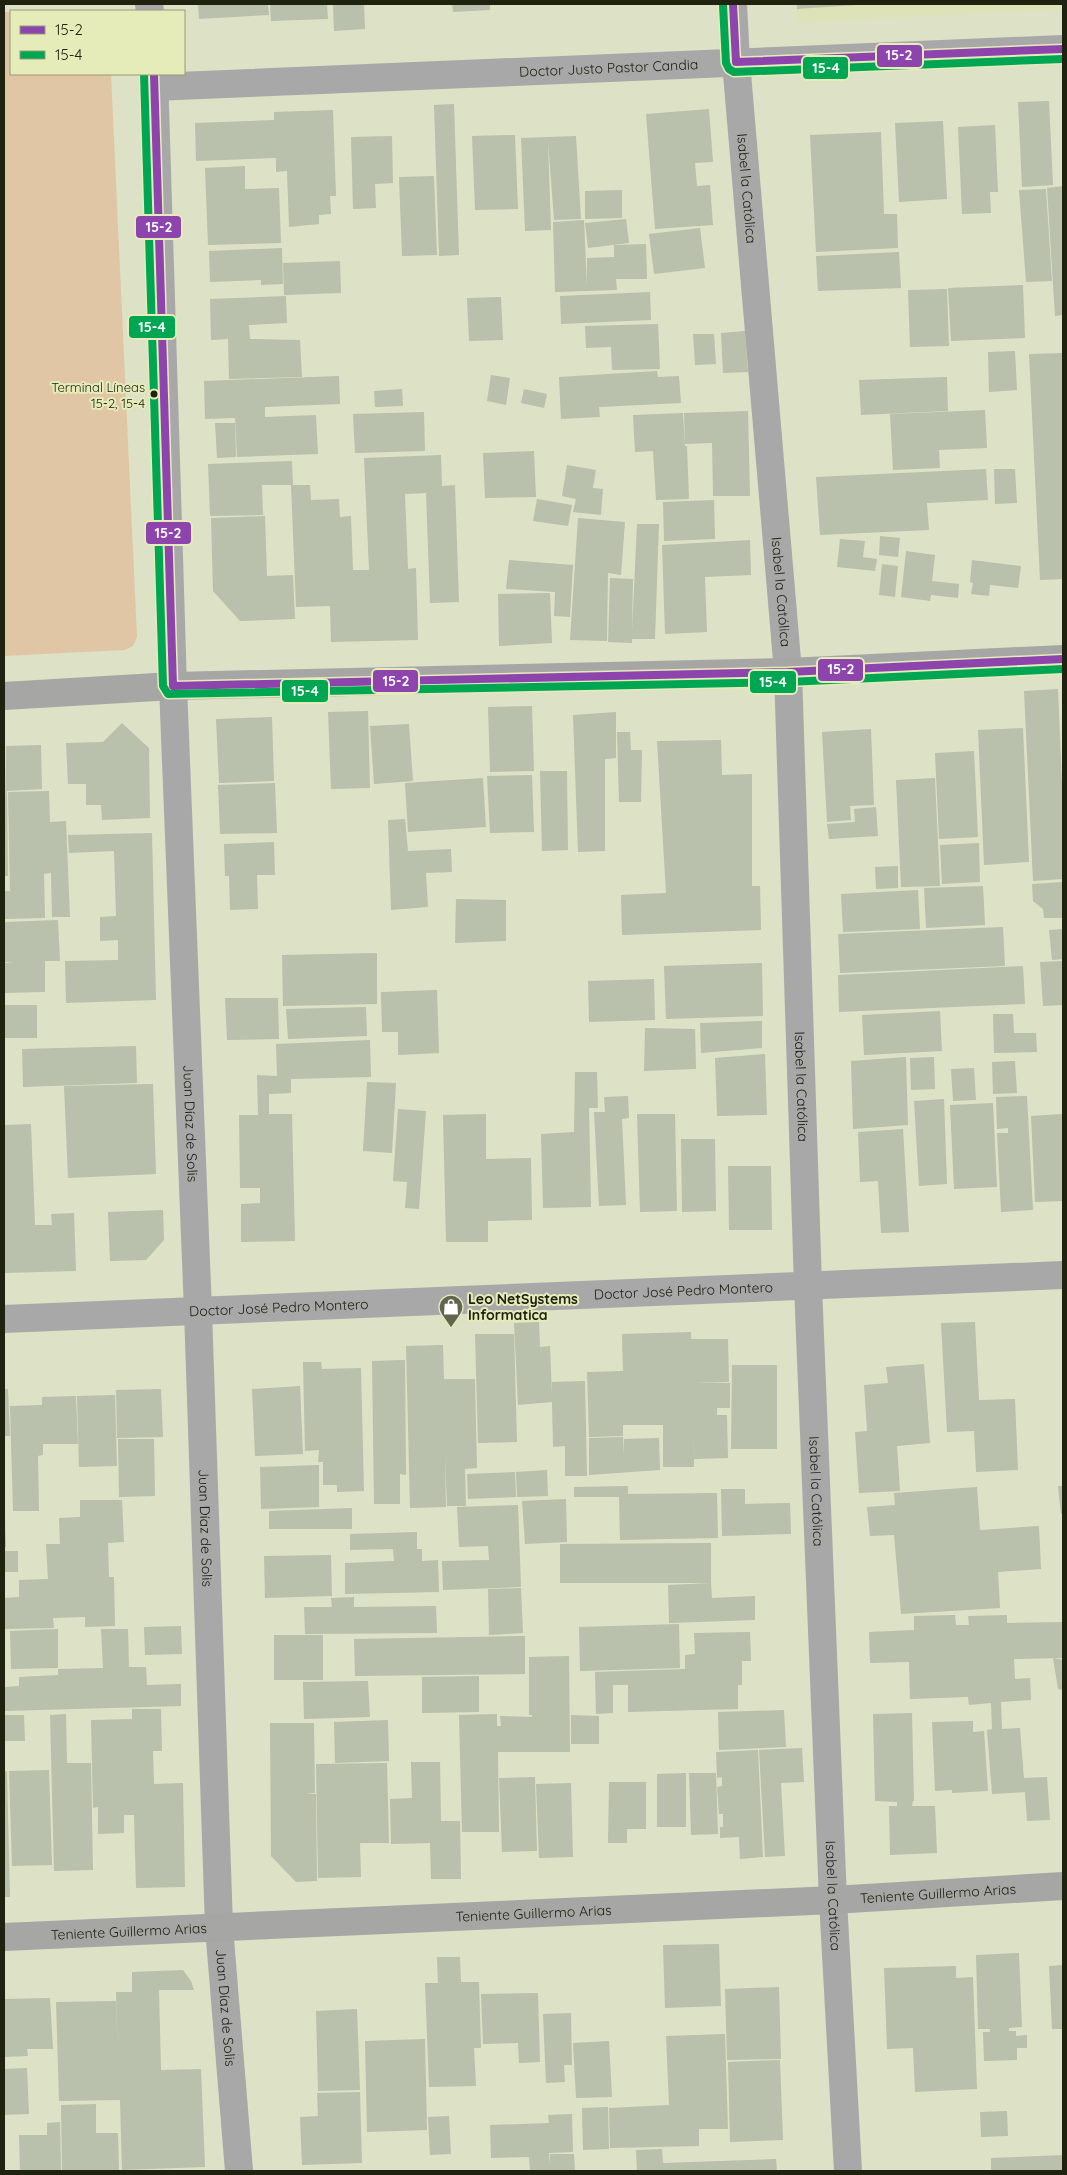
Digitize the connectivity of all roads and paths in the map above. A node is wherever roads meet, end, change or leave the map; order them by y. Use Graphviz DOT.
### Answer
graph roads {
  1 [pos="733,4"];
  2 [pos="1063,49"];
  3 [pos="736,62"];
  4 [pos="154,80"];
  5 [pos="1063,659"];
  6 [pos="788,672"];
  7 [pos="172,686"];
  8 [pos="4,696"];
  9 [pos="1063,1275"];
  10 [pos="808,1286"];
  11 [pos="198,1311"];
  12 [pos="4,1319"];
  13 [pos="1063,1886"];
  14 [pos="834,1900"];
  15 [pos="219,1928"];
  16 [pos="4,1937"];
  17 [pos="239,2171"];
  18 [pos="848,2171"];
  1 -- 3 [label="street, Isabel la Católica"];
  2 -- 3 [label="street, Doctor Justo Pastor Candia"];
  3 -- 4 [label="street, Doctor Justo Pastor Candia"];
  3 -- 6 [label="street, Isabel la Católica"];
  4 -- 7 [label="street, Juan Díaz de Solis"];
  5 -- 6 [label="street"];
  6 -- 7 [label="street"];
  6 -- 10 [label="street, Isabel la Católica"];
  7 -- 8 [label="street"];
  7 -- 11 [label="street, Juan Díaz de Solis"];
  9 -- 10 [label="street, Doctor José Pedro Montero"];
  10 -- 11 [label="street, Doctor José Pedro Montero"];
  10 -- 14 [label="street, Isabel la Católica"];
  11 -- 12 [label="street, Doctor José Pedro Montero"];
  11 -- 15 [label="street, Juan Díaz de Solis"];
  13 -- 14 [label="street, Teniente Guillermo Arias"];
  14 -- 15 [label="street, Teniente Guillermo Arias"];
  14 -- 18 [label="street, Isabel la Católica"];
  15 -- 16 [label="street, Teniente Guillermo Arias"];
  15 -- 17 [label="street, Juan Díaz de Solis"];
}
